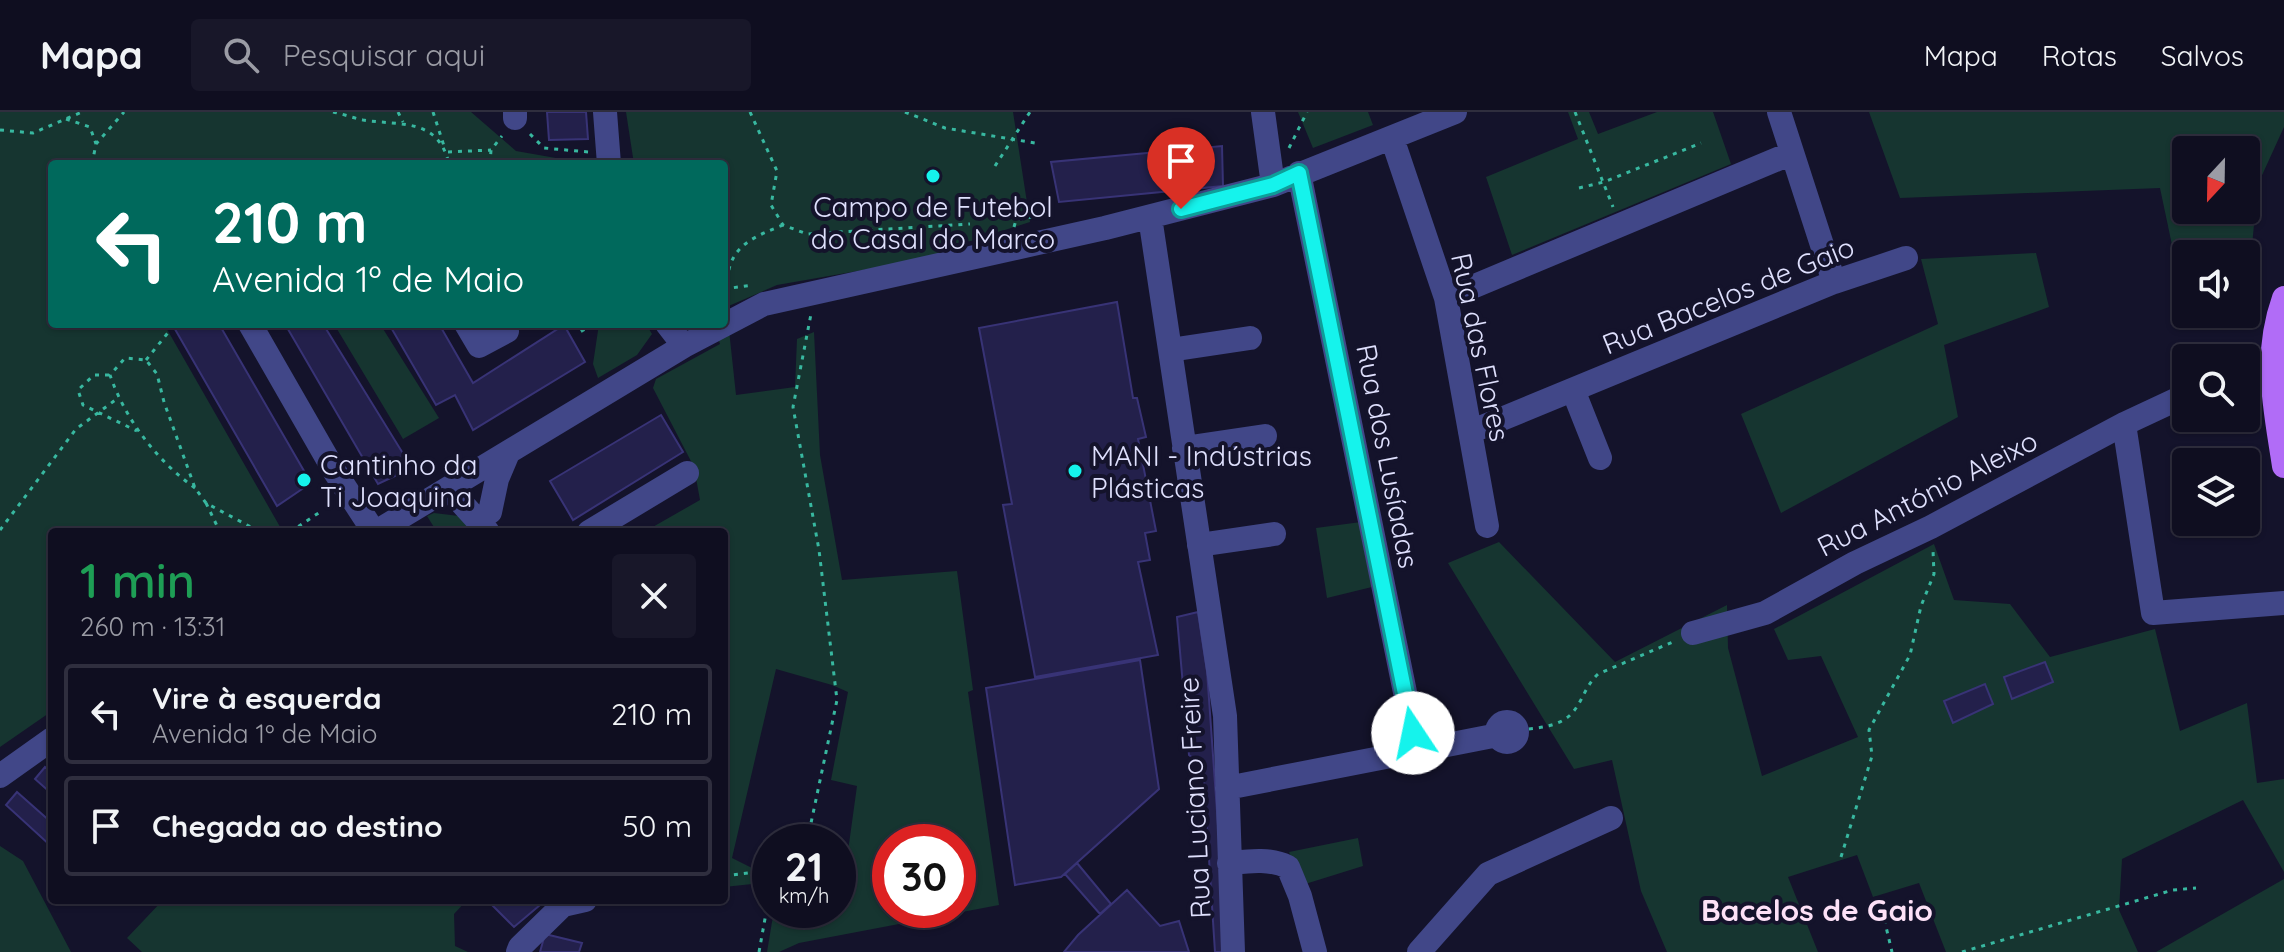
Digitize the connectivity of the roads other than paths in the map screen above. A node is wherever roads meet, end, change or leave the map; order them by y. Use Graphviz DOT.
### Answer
graph roads {
  1 [pos="605,112"];
  2 [pos="1263,112"];
  3 [pos="1455,112"];
  4 [pos="1779,112"];
  5 [pos="1392,138"];
  6 [pos="1792,153"];
  7 [pos="609,159"];
  8 [pos="1299,173"];
  9 [pos="1273,185"];
  10 [pos="1150,217"];
  11 [pos="1906,258"];
  12 [pos="1834,282"];
  13 [pos="1446,298"];
  14 [pos="2284,298"];
  15 [pos="728,323"];
  16 [pos="252,328"];
  17 [pos="468,328"];
  18 [pos="670,328"];
  19 [pos="718,328"];
  20 [pos="507,331"];
  21 [pos="1250,338"];
  22 [pos="684,346"];
  23 [pos="1170,350"];
  24 [pos="2271,357"];
  25 [pos="2260,362"];
  26 [pos="1573,390"];
  27 [pos="2172,402"];
  28 [pos="2124,424"];
  29 [pos="1470,432"];
  30 [pos="1265,436"];
  31 [pos="1184,448"];
  32 [pos="508,453"];
  33 [pos="1600,458"];
  34 [pos="2284,466"];
  35 [pos="687,473"];
  36 [pos="475,474"];
  37 [pos="449,489"];
  38 [pos="492,525"];
  39 [pos="1487,526"];
  40 [pos="372,528"];
  41 [pos="382,528"];
  42 [pos="596,528"];
  43 [pos="1274,534"];
  44 [pos="1199,545"];
  45 [pos="2284,603"];
  46 [pos="1693,633"];
  47 [pos="1508,733"];
  48 [pos="48,742"];
  49 [pos="1417,751"];
  50 [pos="0,776"];
  51 [pos="1227,788"];
  52 [pos="1611,818"];
  53 [pos="1229,863"];
  54 [pos="567,904"];
  55 [pos="518,952"];
  56 [pos="1233,952"];
  57 [pos="1315,952"];
  58 [pos="1419,952"];
  1 -- 7 [label="street"];
  2 -- 9 [label="street"];
  3 -- 5 [label="street"];
  4 -- 6 [label="street"];
  5 -- 8 [label="street"];
  5 -- 13 [label="street, Rua das Flores"];
  6 -- 12 [label="street"];
  6 -- 13 [label="street"];
  8 -- 9 [label="street"];
  8 -- 49 [label="street, Rua dos Lusíadas"];
  9 -- 10 [label="street"];
  10 -- 15 [label="street"];
  10 -- 23 [label="street, Rua Luciano Freire"];
  11 -- 12 [label="street, Rua Bacelos de Gaio"];
  12 -- 26 [label="street, Rua Bacelos de Gaio"];
  13 -- 29 [label="street, Rua das Flores"];
  14 -- 24 [label="main road"];
  16 -- 40 [label="street"];
  17 -- 20 [label="street"];
  18 -- 22 [label="street"];
  19 -- 22 [label="street"];
  21 -- 23 [label="street"];
  22 -- 32 [label="street"];
  23 -- 31 [label="street, Rua Luciano Freire"];
  24 -- 25 [label="street"];
  24 -- 34 [label="main road"];
  26 -- 29 [label="street, Rua Bacelos de Gaio"];
  26 -- 33 [label="street"];
  27 -- 28 [label="street, Rua António Aleixo"];
  28 -- 45 [label="street"];
  28 -- 46 [label="street, Rua António Aleixo"];
  29 -- 39 [label="street, Rua das Flores"];
  30 -- 31 [label="street"];
  31 -- 44 [label="street, Rua Luciano Freire"];
  32 -- 36 [label="street"];
  32 -- 38 [label="street"];
  35 -- 42 [label="street"];
  36 -- 37 [label="street"];
  36 -- 38 [label="street"];
  37 -- 38 [label="street"];
  37 -- 41 [label="street"];
  43 -- 44 [label="street"];
  44 -- 51 [label="street, Rua Luciano Freire"];
  47 -- 49 [label="street"];
  48 -- 50 [label="street"];
  49 -- 51 [label="street"];
  51 -- 53 [label="street, Rua Luciano Freire"];
  52 -- 58 [label="street"];
  53 -- 56 [label="street, Rua Luciano Freire"];
  53 -- 57 [label="street"];
  54 -- 55 [label="street"];
}
